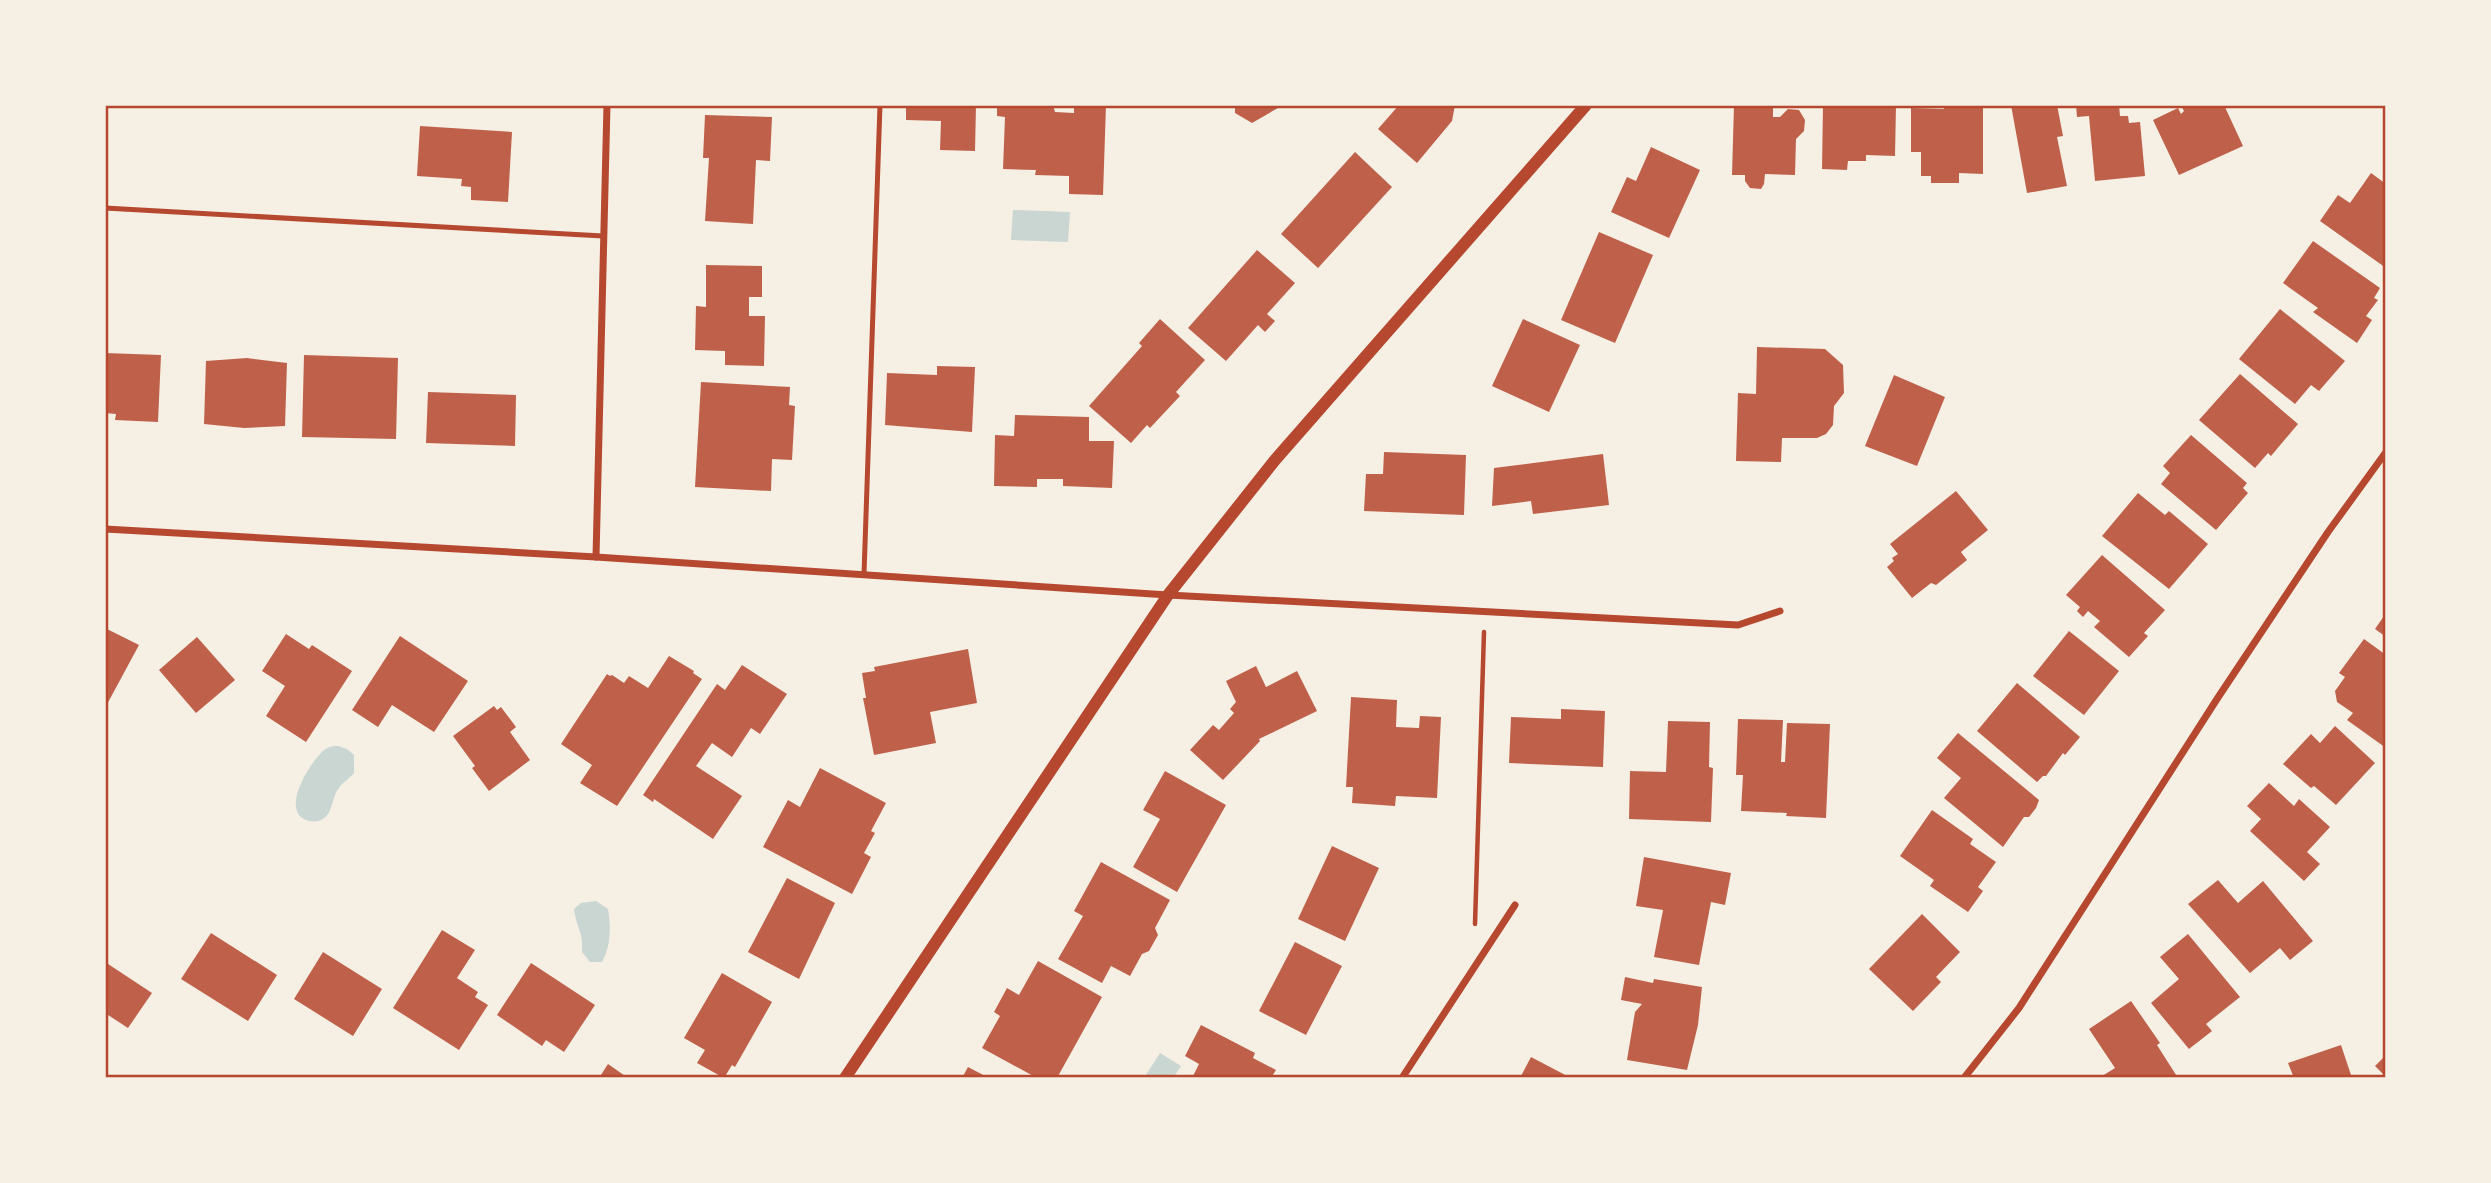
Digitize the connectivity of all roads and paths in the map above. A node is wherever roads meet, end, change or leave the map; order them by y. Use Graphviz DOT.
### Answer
graph roads {
  1 [pos="607,105"];
  2 [pos="880,105"];
  3 [pos="1586,105"];
  4 [pos="105,208"];
  5 [pos="603,236"];
  6 [pos="2386,452"];
  7 [pos="105,529"];
  8 [pos="596,556"];
  9 [pos="864,574"];
  10 [pos="1168,595"];
  11 [pos="1485,610"];
  12 [pos="1780,611"];
  13 [pos="1515,905"];
  14 [pos="1474,968"];
  15 [pos="845,1078"];
  16 [pos="1402,1078"];
  17 [pos="1964,1078"];
  1 -- 5 [label="street"];
  2 -- 9 [label="lane"];
  3 -- 10 [label="street"];
  4 -- 5 [label="lane"];
  5 -- 8 [label="street"];
  6 -- 17 [label="street"];
  7 -- 8 [label="street"];
  8 -- 9 [label="street"];
  9 -- 10 [label="street"];
  10 -- 11 [label="street"];
  10 -- 15 [label="street"];
  11 -- 12 [label="street"];
  11 -- 14 [label="path"];
  13 -- 14 [label="street"];
  14 -- 16 [label="street"];
}
